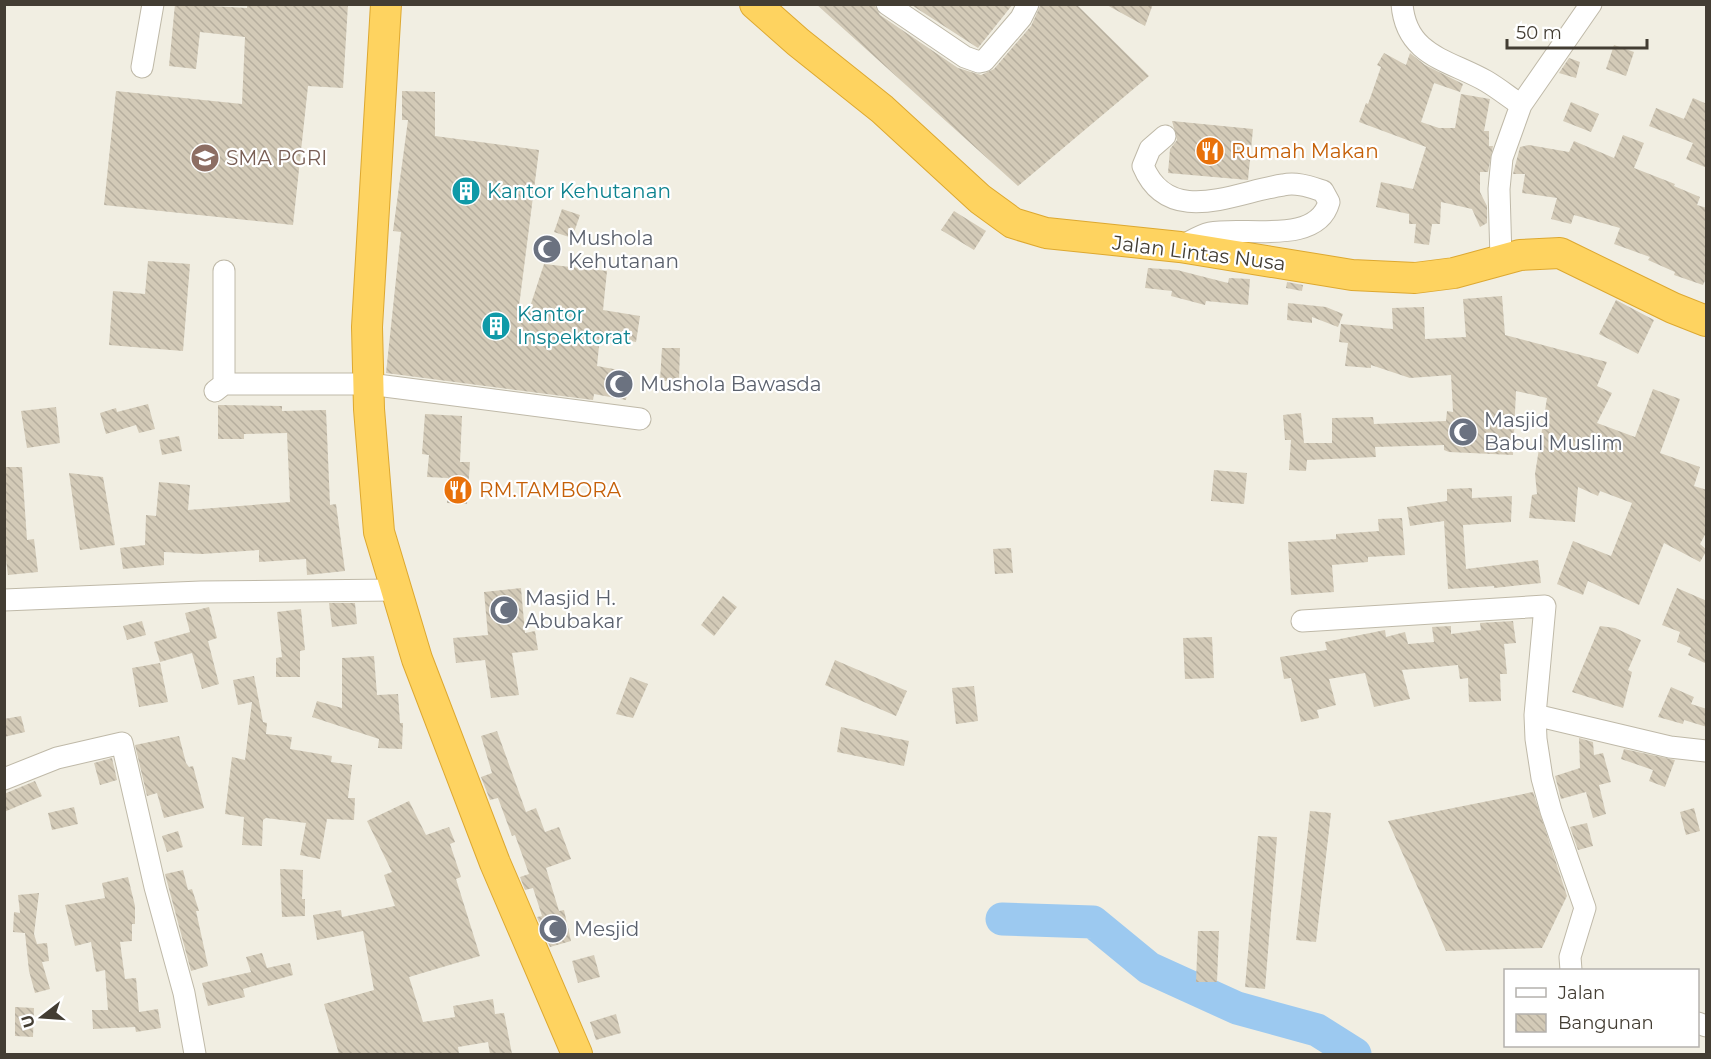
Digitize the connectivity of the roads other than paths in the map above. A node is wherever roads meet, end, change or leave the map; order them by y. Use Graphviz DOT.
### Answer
graph roads {
  1 [pos="153,4"];
  2 [pos="386,4"];
  3 [pos="755,4"];
  4 [pos="887,4"];
  5 [pos="1028,4"];
  6 [pos="1402,4"];
  7 [pos="1591,4"];
  8 [pos="142,67"];
  9 [pos="1521,105"];
  10 [pos="1165,136"];
  11 [pos="1180,247"];
  12 [pos="1501,259"];
  13 [pos="224,270"];
  14 [pos="1707,321"];
  15 [pos="369,384"];
  16 [pos="640,419"];
  17 [pos="394,590"];
  18 [pos="4,600"];
  19 [pos="1302,621"];
  20 [pos="1535,715"];
  21 [pos="1707,751"];
  22 [pos="4,779"];
  23 [pos="1571,969"];
  24 [pos="195,1054"];
  25 [pos="577,1054"];
  1 -- 8 [label="street"];
  2 -- 15 [label="highway"];
  3 -- 11 [label="highway, Jalan Lintas Nusa"];
  4 -- 5 [label="street"];
  6 -- 9 [label="street"];
  7 -- 9 [label="street"];
  9 -- 12 [label="street"];
  10 -- 11 [label="street"];
  11 -- 12 [label="highway, Jalan Lintas Nusa"];
  12 -- 14 [label="highway, Jalan Lintas Nusa"];
  13 -- 15 [label="street"];
  15 -- 16 [label="street"];
  15 -- 17 [label="highway"];
  17 -- 18 [label="street"];
  17 -- 25 [label="highway"];
  19 -- 20 [label="street"];
  20 -- 21 [label="street"];
  20 -- 23 [label="street"];
  22 -- 24 [label="street"];
}
